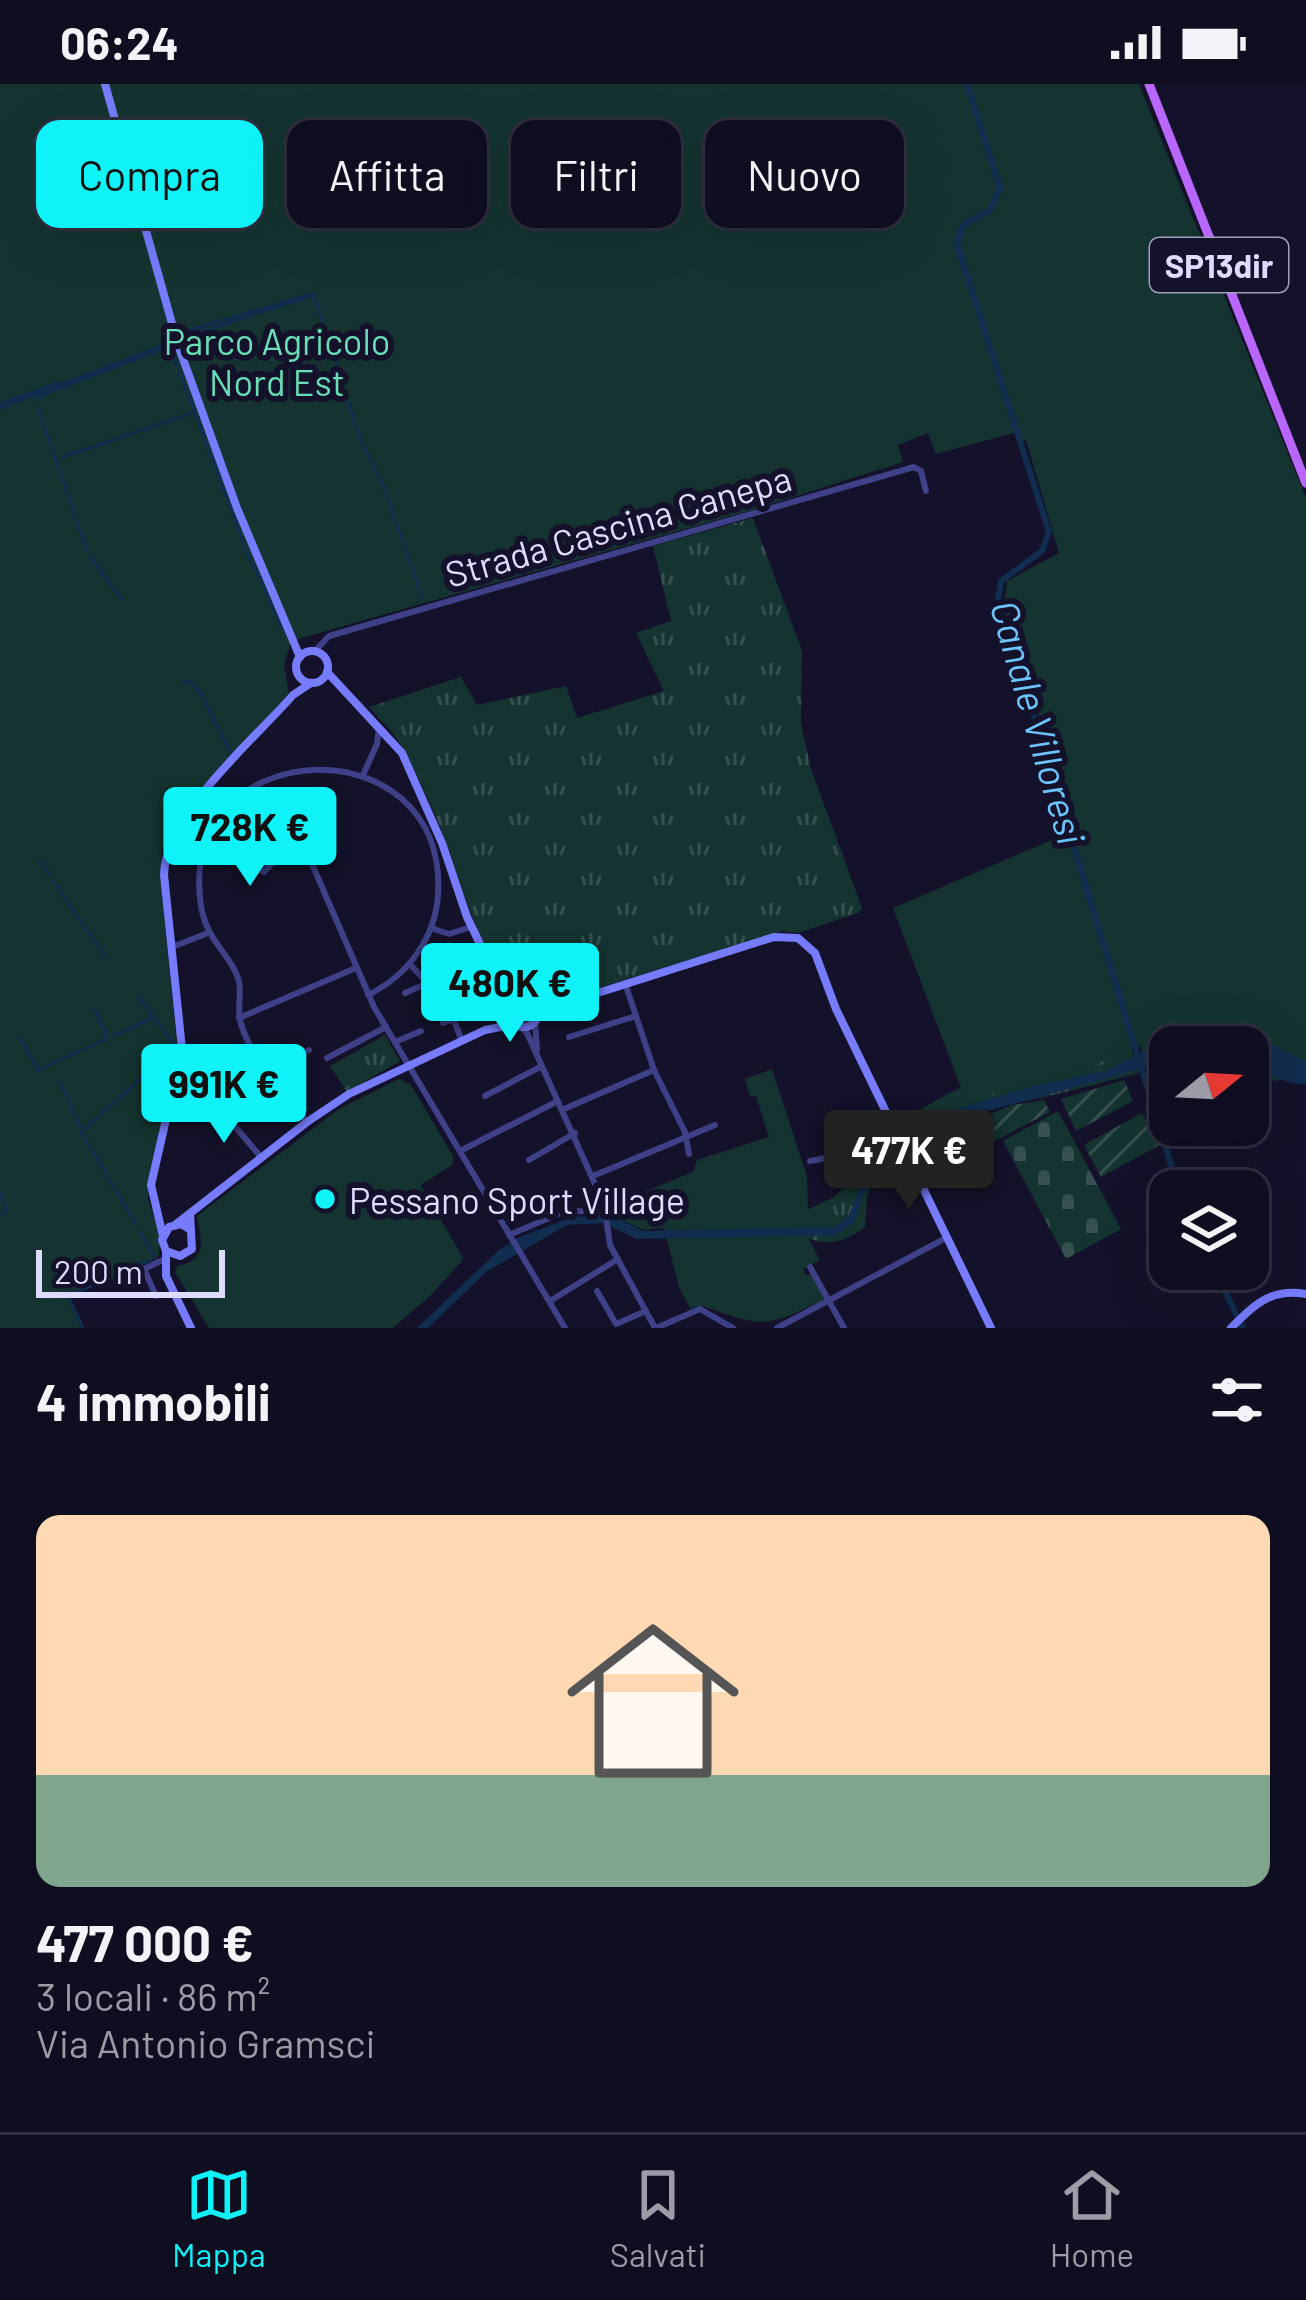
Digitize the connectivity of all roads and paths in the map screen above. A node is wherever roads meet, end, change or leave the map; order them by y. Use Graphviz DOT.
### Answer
graph roads {
  1 [pos="105,84"];
  2 [pos="1149,84"];
  3 [pos="1306,483"];
  4 [pos="926,491"];
  5 [pos="291,630"];
  6 [pos="313,651"];
  7 [pos="300,657"];
  8 [pos="296,670"];
  9 [pos="327,673"];
  10 [pos="314,682"];
  11 [pos="344,692"];
  12 [pos="285,704"];
  13 [pos="378,724"];
  14 [pos="362,775"];
  15 [pos="269,866"];
  16 [pos="471,927"];
  17 [pos="431,928"];
  18 [pos="209,933"];
  19 [pos="172,947"];
  20 [pos="481,960"];
  21 [pos="410,964"];
  22 [pos="356,968"];
  23 [pos="497,975"];
  24 [pos="427,983"];
  25 [pos="626,986"];
  26 [pos="405,993"];
  27 [pos="368,995"];
  28 [pos="531,1001"];
  29 [pos="563,1004"];
  30 [pos="511,1010"];
  31 [pos="464,1014"];
  32 [pos="636,1016"];
  33 [pos="239,1018"];
  34 [pos="453,1018"];
  35 [pos="536,1019"];
  36 [pos="443,1023"];
  37 [pos="517,1024"];
  38 [pos="386,1027"];
  39 [pos="485,1030"];
  40 [pos="421,1031"];
  41 [pos="569,1037"];
  42 [pos="462,1041"];
  43 [pos="395,1042"];
  44 [pos="309,1050"];
  45 [pos="327,1058"];
  46 [pos="540,1063"];
  47 [pos="409,1066"];
  48 [pos="268,1070"];
  49 [pos="654,1070"];
  50 [pos="485,1096"];
  51 [pos="561,1105"];
  52 [pos="887,1117"];
  53 [pos="307,1122"];
  54 [pos="715,1125"];
  55 [pos="575,1133"];
  56 [pos="686,1135"];
  57 [pos="460,1151"];
  58 [pos="689,1154"];
  59 [pos="261,1157"];
  60 [pos="529,1160"];
  61 [pos="810,1161"];
  62 [pos="593,1176"];
  63 [pos="153,1205"];
  64 [pos="194,1207"];
  65 [pos="606,1210"];
  66 [pos="174,1225"];
  67 [pos="191,1230"];
  68 [pos="163,1236"];
  69 [pos="510,1237"];
  70 [pos="942,1241"];
  71 [pos="168,1255"];
  72 [pos="618,1258"];
  73 [pos="810,1267"];
  74 [pos="597,1291"];
  75 [pos="156,1296"];
  76 [pos="1304,1296"];
  77 [pos="550,1300"];
  78 [pos="829,1301"];
  79 [pos="646,1311"];
  80 [pos="1237,1322"];
  81 [pos="191,1328"];
  82 [pos="565,1328"];
  83 [pos="655,1328"];
  84 [pos="733,1328"];
  85 [pos="777,1328"];
  86 [pos="842,1328"];
  87 [pos="992,1328"];
  1 -- 5 [label="street"];
  2 -- 3 [label="main road, SP13dir"];
  4 -- 6 [label="street, Strada Cascina Canepa"];
  5 -- 6 [label="street"];
  5 -- 7 [label="street"];
  6 -- 7 [label="street"];
  6 -- 9 [label="street"];
  7 -- 8 [label="street"];
  8 -- 10 [label="street"];
  8 -- 12 [label="street"];
  9 -- 10 [label="street"];
  9 -- 11 [label="street"];
  10 -- 11 [label="street"];
  10 -- 12 [label="street"];
  11 -- 13 [label="street"];
  12 -- 19 [label="street"];
  13 -- 14 [label="street"];
  13 -- 16 [label="street"];
  14 -- 17 [label="street"];
  14 -- 18 [label="street"];
  15 -- 22 [label="street"];
  16 -- 17 [label="street"];
  16 -- 23 [label="street"];
  17 -- 21 [label="street"];
  18 -- 19 [label="street"];
  18 -- 33 [label="street"];
  19 -- 63 [label="street"];
  20 -- 24 [label="street"];
  21 -- 24 [label="street"];
  21 -- 27 [label="street"];
  22 -- 27 [label="street"];
  22 -- 33 [label="street"];
  23 -- 28 [label="street"];
  23 -- 30 [label="street"];
  24 -- 26 [label="street"];
  25 -- 29 [label="street"];
  25 -- 32 [label="street"];
  25 -- 52 [label="street"];
  27 -- 38 [label="street"];
  28 -- 29 [label="street"];
  28 -- 30 [label="street"];
  28 -- 35 [label="street"];
  29 -- 35 [label="street"];
  30 -- 37 [label="street"];
  30 -- 39 [label="street"];
  31 -- 34 [label="street"];
  32 -- 41 [label="street"];
  32 -- 49 [label="street"];
  33 -- 48 [label="street"];
  34 -- 36 [label="street"];
  34 -- 42 [label="street"];
  35 -- 37 [label="street"];
  35 -- 46 [label="street"];
  37 -- 39 [label="street"];
  37 -- 46 [label="street"];
  38 -- 43 [label="street"];
  38 -- 45 [label="street"];
  39 -- 42 [label="street"];
  40 -- 43 [label="street"];
  42 -- 47 [label="street"];
  43 -- 47 [label="street"];
  44 -- 48 [label="street"];
  46 -- 50 [label="street"];
  46 -- 51 [label="street"];
  47 -- 53 [label="street"];
  47 -- 57 [label="street"];
  48 -- 53 [label="street"];
  48 -- 59 [label="street"];
  49 -- 51 [label="street"];
  49 -- 56 [label="street"];
  51 -- 55 [label="street"];
  51 -- 57 [label="street"];
  52 -- 61 [label="street"];
  52 -- 70 [label="street"];
  53 -- 59 [label="street"];
  54 -- 56 [label="street"];
  55 -- 60 [label="street"];
  55 -- 62 [label="street"];
  56 -- 58 [label="street"];
  56 -- 62 [label="street"];
  57 -- 69 [label="street"];
  59 -- 64 [label="street"];
  62 -- 65 [label="street"];
  63 -- 66 [label="street"];
  63 -- 68 [label="street"];
  64 -- 66 [label="street"];
  64 -- 67 [label="street"];
  65 -- 69 [label="street"];
  65 -- 72 [label="street"];
  66 -- 67 [label="street"];
  66 -- 68 [label="street"];
  67 -- 71 [label="street"];
  68 -- 71 [label="street"];
  69 -- 77 [label="street"];
  70 -- 78 [label="street"];
  70 -- 87 [label="street"];
  71 -- 75 [label="street"];
  71 -- 81 [label="street"];
  72 -- 77 [label="street"];
  72 -- 79 [label="street"];
  73 -- 78 [label="street"];
  74 -- 79 [label="street"];
  76 -- 80 [label="street"];
  77 -- 82 [label="street"];
  78 -- 85 [label="street"];
  78 -- 86 [label="street"];
  79 -- 83 [label="street"];
  83 -- 84 [label="street"];
}
